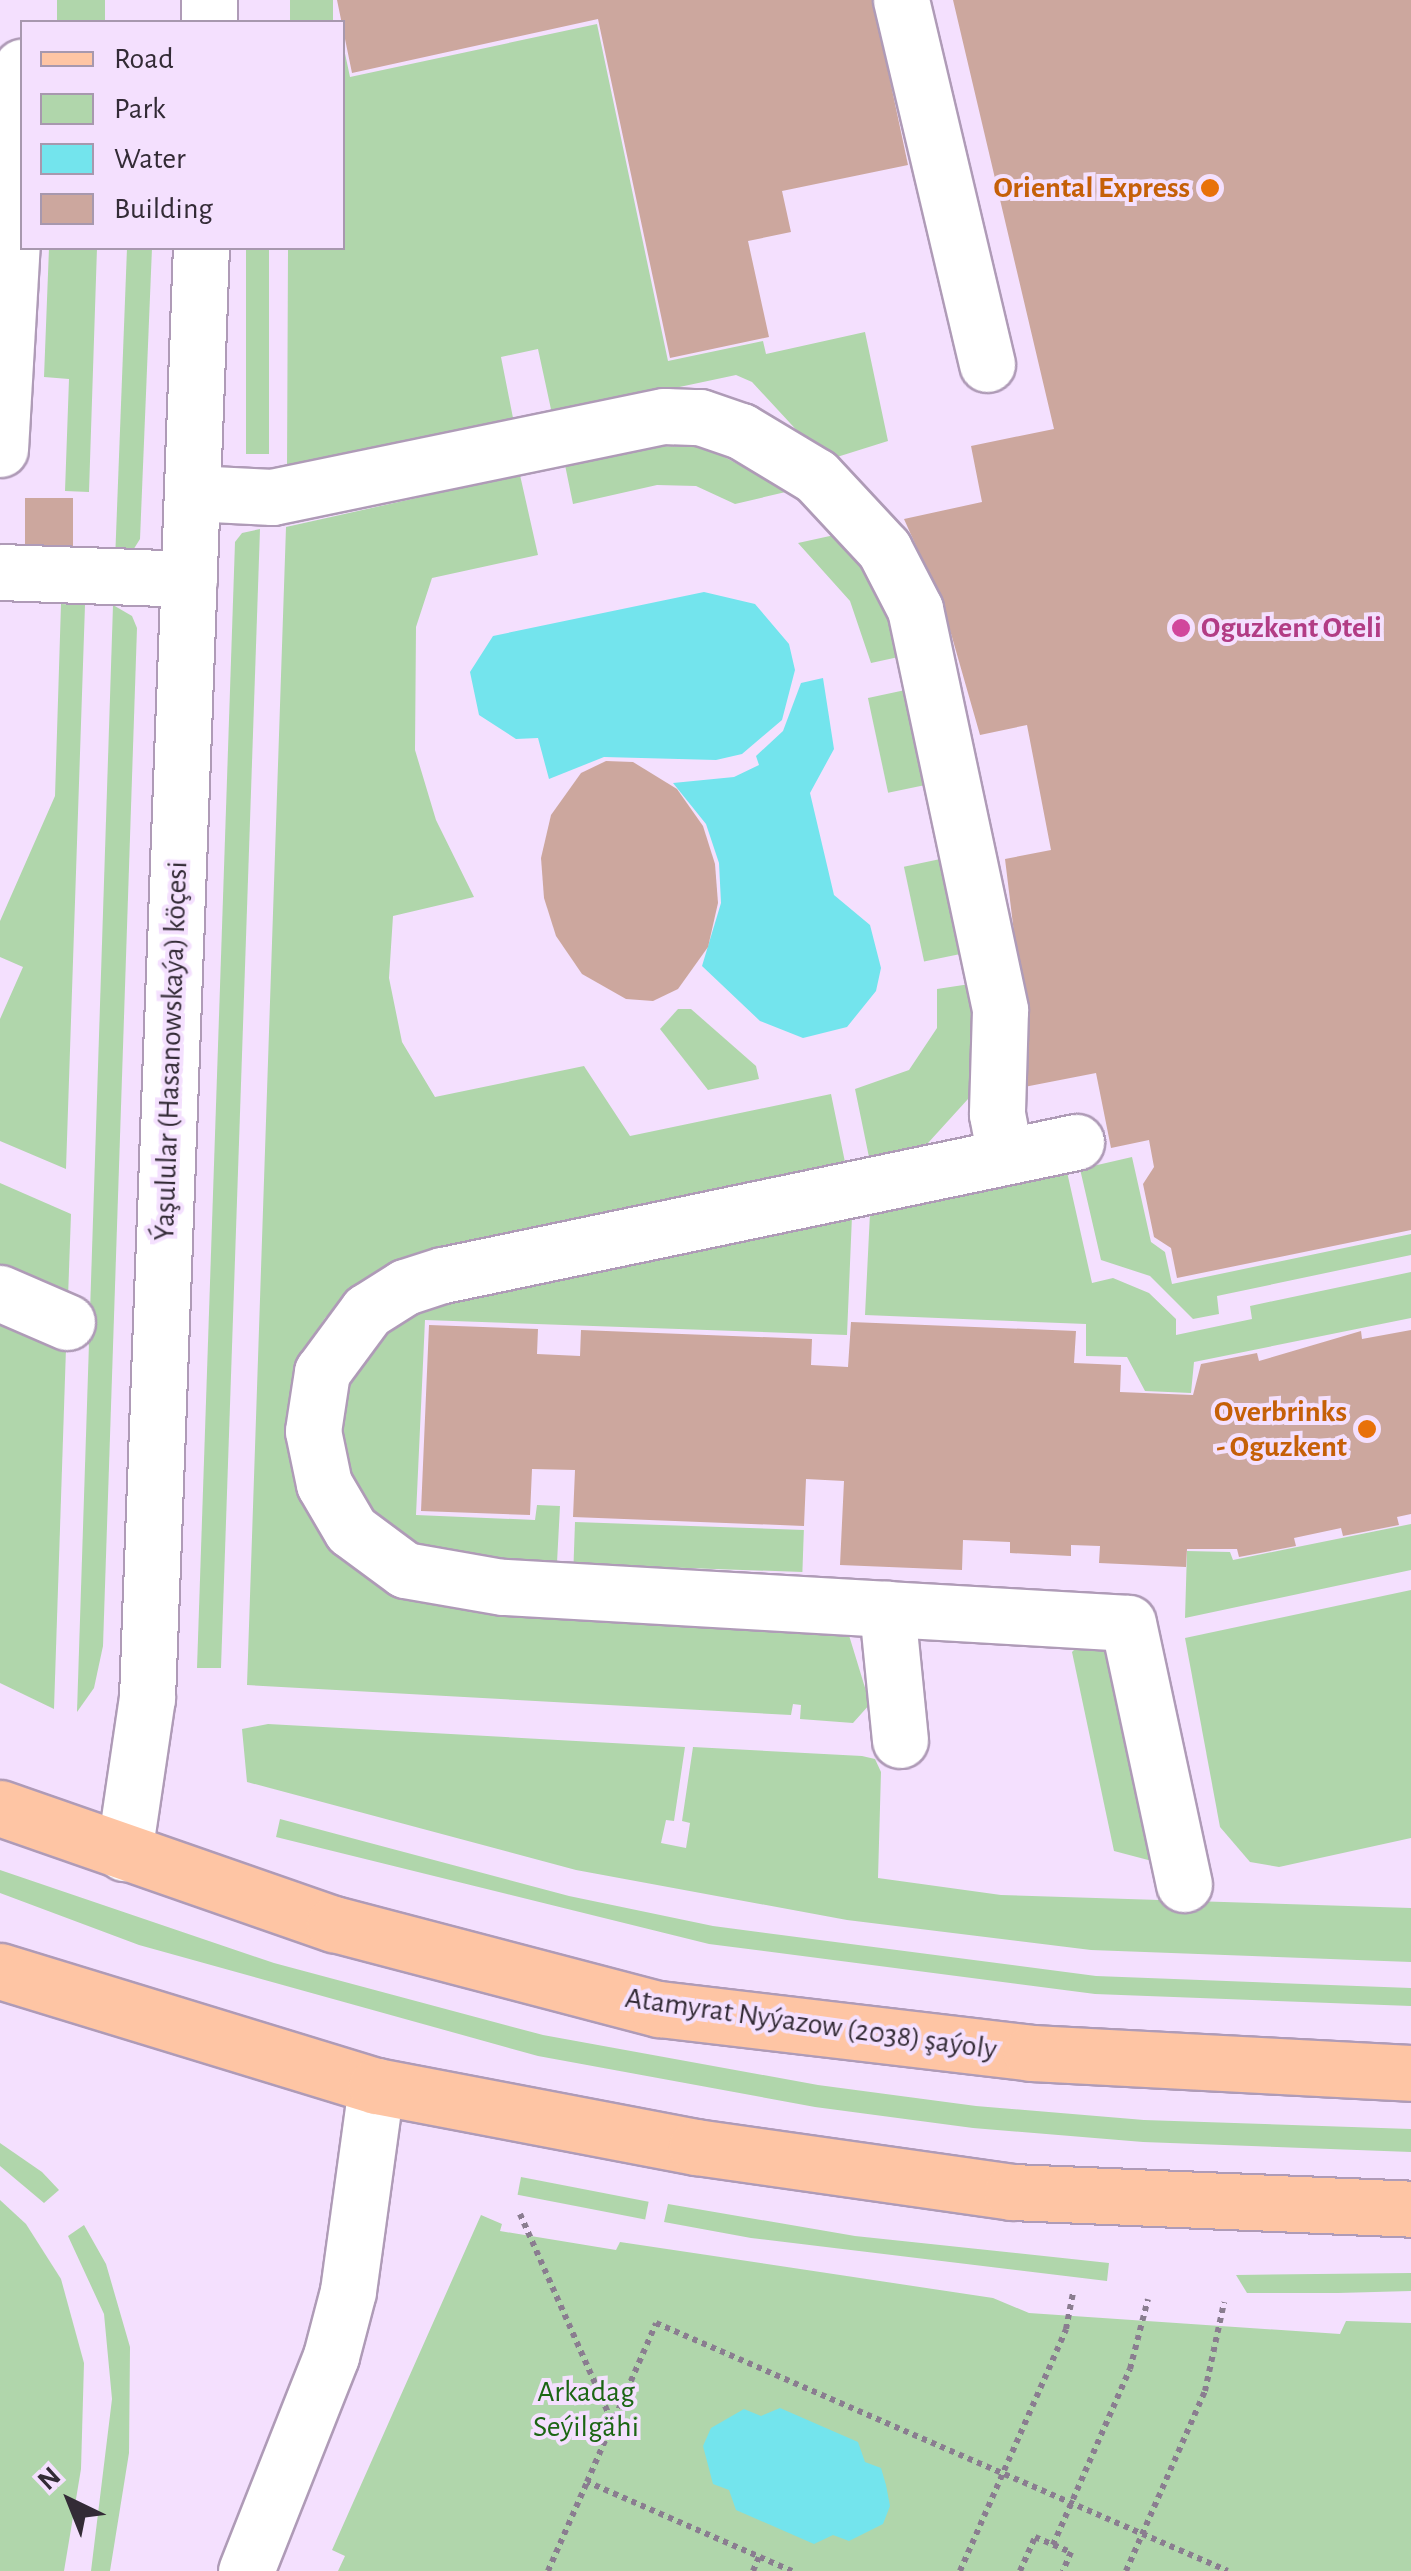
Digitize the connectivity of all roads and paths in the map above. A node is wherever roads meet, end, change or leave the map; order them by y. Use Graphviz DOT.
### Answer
graph roads {
  1 [pos="901,0"];
  2 [pos="0,31"];
  3 [pos="20,61"];
  4 [pos="20,96"];
  5 [pos="201,250"];
  6 [pos="987,364"];
  7 [pos="0,415"];
  8 [pos="0,450"];
  9 [pos="192,493"];
  10 [pos="0,572"];
  11 [pos="189,580"];
  12 [pos="1076,1142"];
  13 [pos="1006,1156"];
  14 [pos="0,1294"];
  15 [pos="67,1322"];
  16 [pos="887,1609"];
  17 [pos="900,1740"];
  18 [pos="0,1808"];
  19 [pos="124,1853"];
  20 [pos="1184,1884"];
  21 [pos="0,1970"];
  22 [pos="1411,2073"];
  23 [pos="376,2086"];
  24 [pos="1411,2208"];
  25 [pos="520,2214"];
  26 [pos="1072,2293"];
  27 [pos="1148,2298"];
  28 [pos="1224,2302"];
  29 [pos="612,2423"];
  30 [pos="1002,2473"];
  31 [pos="587,2482"];
  32 [pos="1071,2503"];
  33 [pos="1142,2534"];
  34 [pos="1053,2545"];
  35 [pos="759,2557"];
  36 [pos="246,2571"];
  37 [pos="548,2571"];
  38 [pos="753,2571"];
  39 [pos="792,2571"];
  40 [pos="960,2571"];
  41 [pos="1020,2571"];
  42 [pos="1063,2571"];
  43 [pos="1126,2571"];
  44 [pos="1228,2571"];
  1 -- 6 [label="street"];
  2 -- 3 [label="street"];
  4 -- 7 [label="street"];
  5 -- 9 [label="street, Ýaşulular (Hasanowskaýa) köçesi"];
  7 -- 8 [label="street"];
  9 -- 11 [label="street, Ýaşulular (Hasanowskaýa) köçesi"];
  9 -- 13 [label="street"];
  10 -- 11 [label="street"];
  11 -- 19 [label="street, Ýaşulular (Hasanowskaýa) köçesi"];
  12 -- 13 [label="street"];
  13 -- 16 [label="street"];
  14 -- 15 [label="street"];
  16 -- 17 [label="street"];
  16 -- 20 [label="street"];
  18 -- 19 [label="main road, Atamyrat Nyýazow (2038) şaýoly"];
  19 -- 22 [label="main road, Atamyrat Nyýazow (2038) şaýoly"];
  21 -- 23 [label="main road"];
  23 -- 24 [label="main road"];
  23 -- 36 [label="street"];
  25 -- 29 [label="path"];
  26 -- 30 [label="path"];
  27 -- 32 [label="path"];
  28 -- 33 [label="path"];
  29 -- 30 [label="path"];
  29 -- 31 [label="path"];
  30 -- 32 [label="path"];
  30 -- 40 [label="path"];
  31 -- 35 [label="path"];
  31 -- 37 [label="path"];
  32 -- 33 [label="path"];
  32 -- 34 [label="path"];
  33 -- 43 [label="path"];
  33 -- 44 [label="path"];
  34 -- 41 [label="path"];
  34 -- 42 [label="path"];
  35 -- 38 [label="path"];
  35 -- 39 [label="path"];
}
